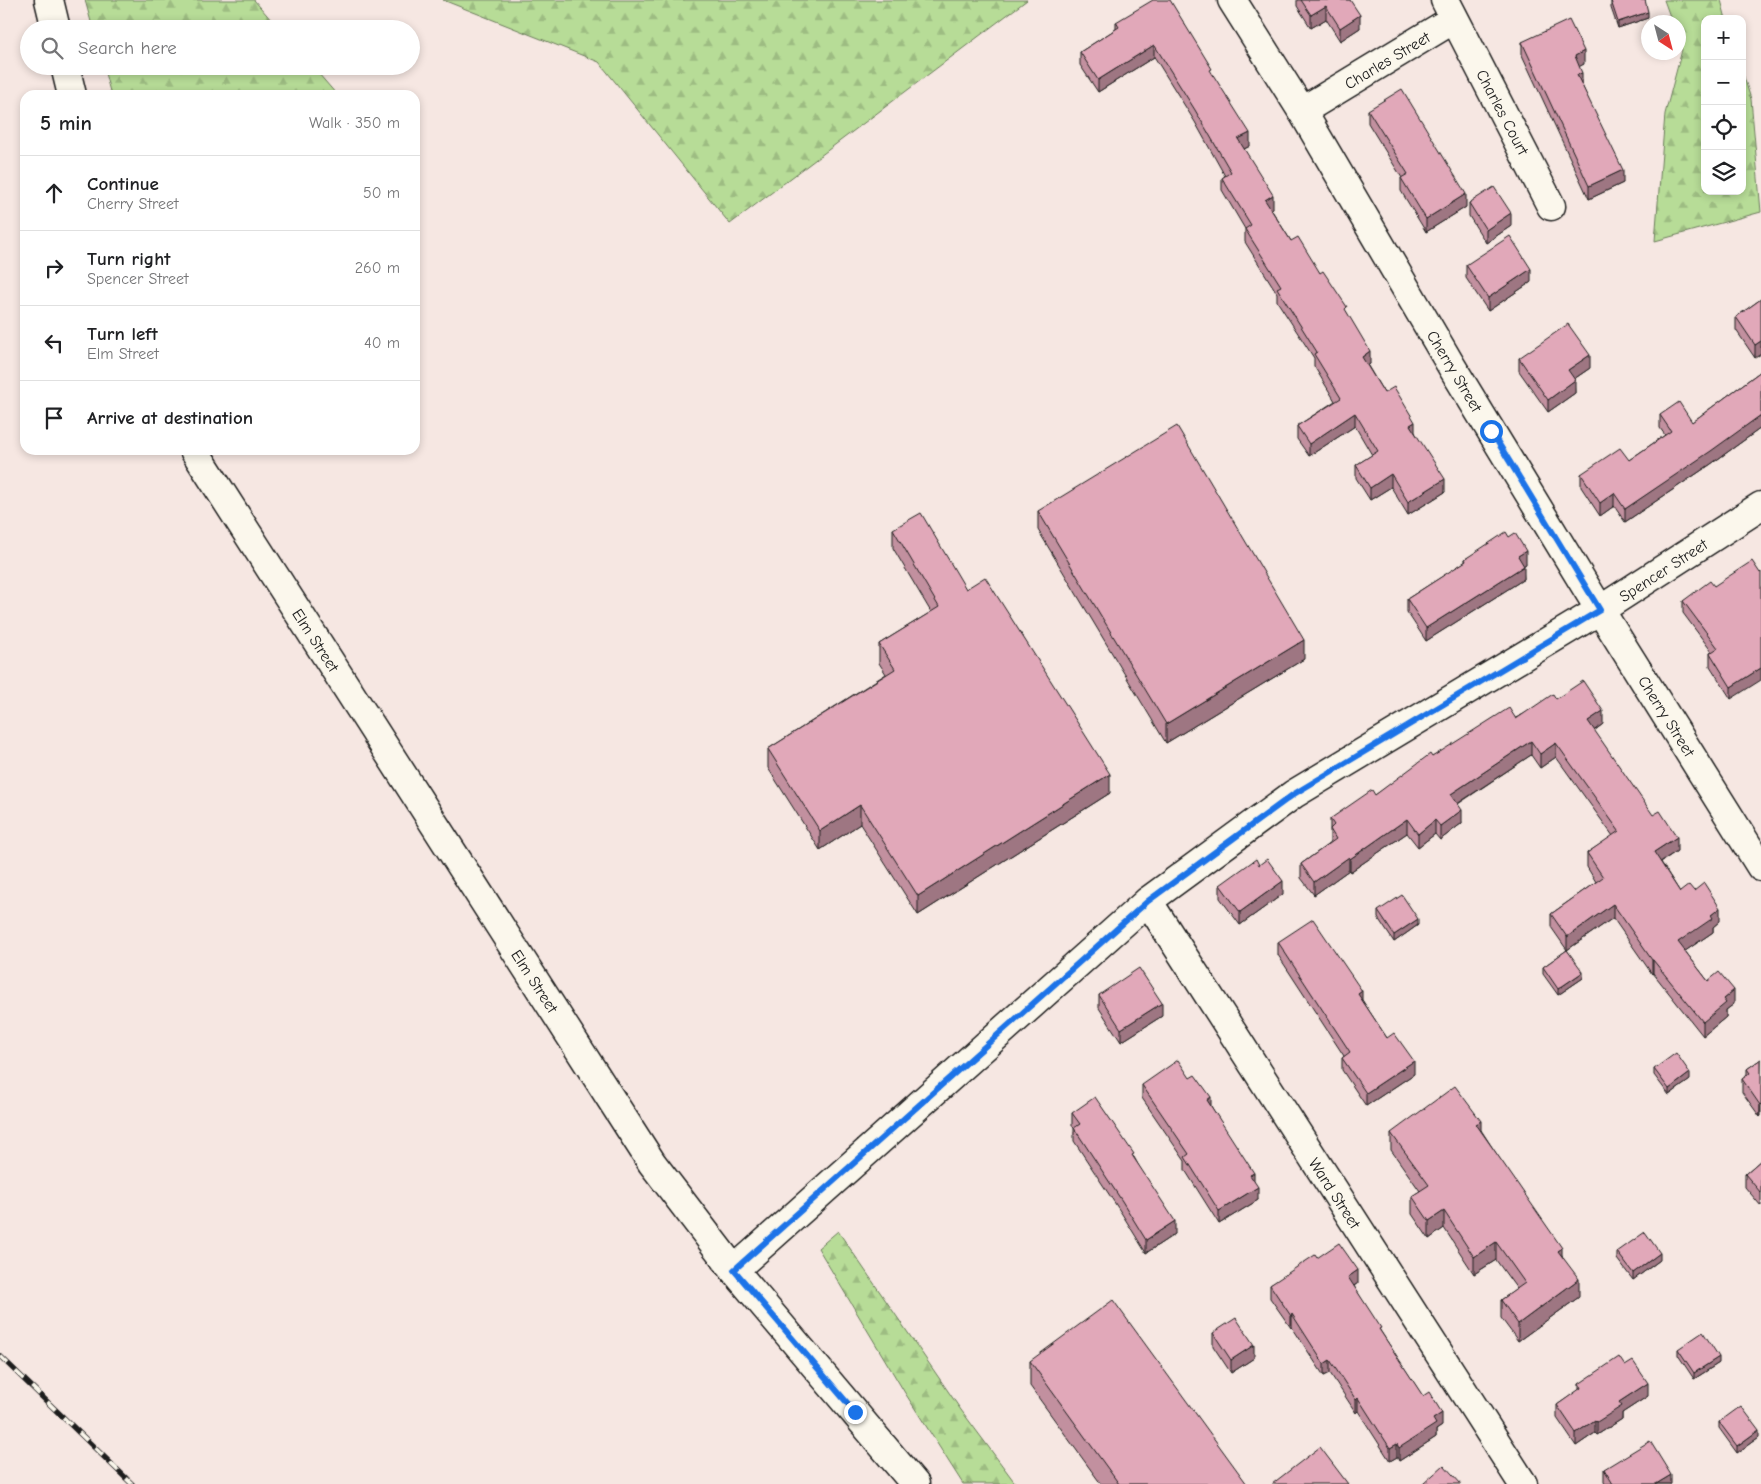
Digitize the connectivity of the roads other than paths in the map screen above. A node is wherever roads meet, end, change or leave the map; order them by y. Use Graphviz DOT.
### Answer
graph roads {
  1 [pos="49,0"];
  2 [pos="1232,0"];
  3 [pos="1449,10"];
  4 [pos="54,20"];
  5 [pos="67,75"];
  6 [pos="71,90"];
  7 [pos="1302,111"];
  8 [pos="1551,206"];
  9 [pos="197,455"];
  10 [pos="1761,506"];
  11 [pos="1600,610"];
  12 [pos="1761,867"];
  13 [pos="1148,901"];
  14 [pos="734,1270"];
  15 [pos="915,1484"];
  16 [pos="1523,1484"];
  1 -- 4 [label="street"];
  2 -- 7 [label="street, Cherry Street"];
  3 -- 7 [label="street, Charles Street"];
  3 -- 8 [label="street, Charles Court"];
  5 -- 6 [label="street"];
  7 -- 11 [label="street, Cherry Street"];
  9 -- 14 [label="street, Elm Street"];
  10 -- 11 [label="street, Spencer Street"];
  11 -- 12 [label="street, Cherry Street"];
  11 -- 13 [label="street, Spencer Street"];
  13 -- 14 [label="street, Spencer Street"];
  13 -- 16 [label="street, Ward Street"];
  14 -- 15 [label="street, Elm Street"];
}
